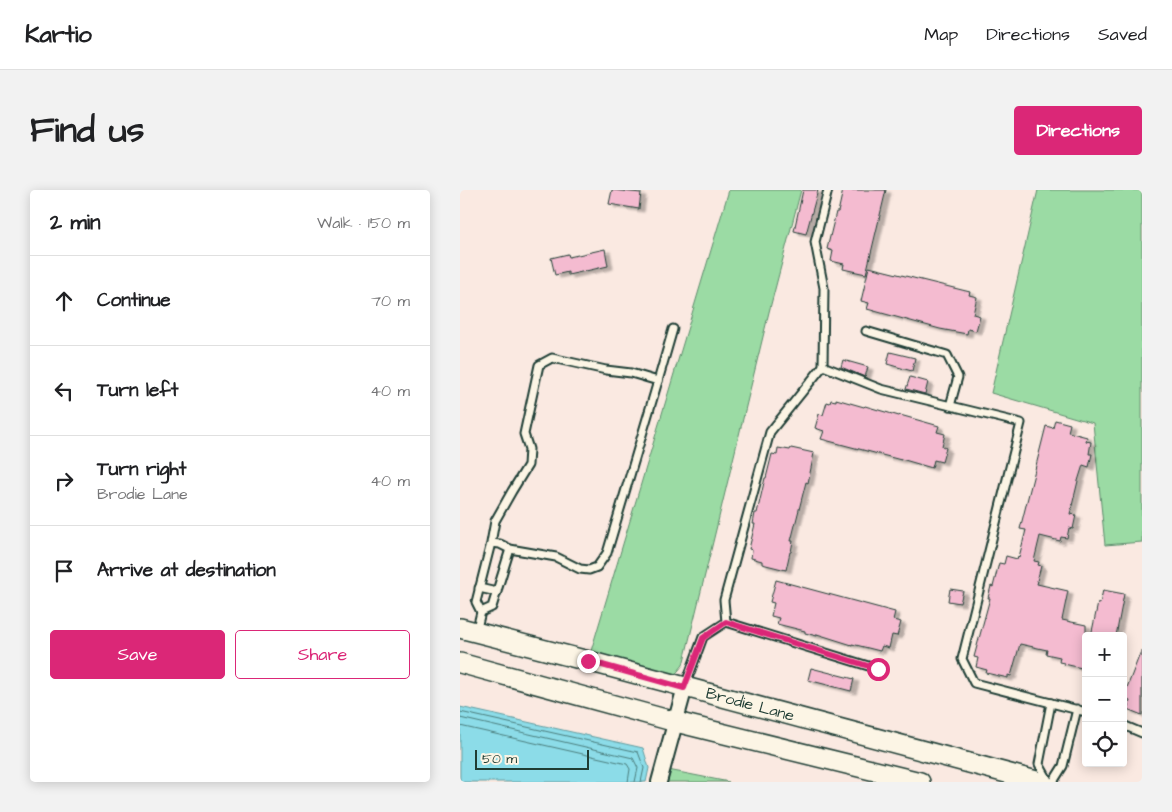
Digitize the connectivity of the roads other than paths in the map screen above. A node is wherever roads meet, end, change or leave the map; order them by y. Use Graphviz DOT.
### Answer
graph roads {
  1 [pos="828,190"];
  2 [pos="673,329"];
  3 [pos="866,331"];
  4 [pos="823,366"];
  5 [pos="658,381"];
  6 [pos="950,406"];
  7 [pos="491,543"];
  8 [pos="510,549"];
  9 [pos="479,588"];
  10 [pos="497,592"];
  11 [pos="481,612"];
  12 [pos="726,622"];
  13 [pos="468,630"];
  14 [pos="460,663"];
  15 [pos="878,669"];
  16 [pos="684,688"];
  17 [pos="1051,703"];
  18 [pos="1077,710"];
  19 [pos="1082,711"];
  20 [pos="676,722"];
  21 [pos="1127,727"];
  22 [pos="1142,733"];
  23 [pos="660,782"];
  24 [pos="920,782"];
  25 [pos="1040,782"];
  26 [pos="1051,782"];
  1 -- 4 [label="lane"];
  2 -- 5 [label="lane"];
  3 -- 6 [label="lane"];
  4 -- 6 [label="lane"];
  4 -- 12 [label="lane"];
  5 -- 7 [label="lane"];
  5 -- 8 [label="lane"];
  6 -- 17 [label="lane"];
  7 -- 8 [label="lane"];
  7 -- 9 [label="lane"];
  8 -- 10 [label="lane"];
  9 -- 10 [label="lane"];
  9 -- 11 [label="lane"];
  10 -- 11 [label="lane"];
  11 -- 13 [label="lane"];
  12 -- 15 [label="lane"];
  12 -- 16 [label="lane"];
  13 -- 16 [label="main road, Brodie Lane"];
  14 -- 20 [label="main road, Brodie Lane"];
  16 -- 20 [label="street"];
  16 -- 25 [label="main road, Brodie Lane"];
  17 -- 18 [label="lane"];
  17 -- 26 [label="lane"];
  18 -- 19 [label="lane"];
  18 -- 26 [label="lane"];
  20 -- 23 [label="street"];
  20 -- 24 [label="main road, Brodie Lane"];
  21 -- 22 [label="lane"];
}
